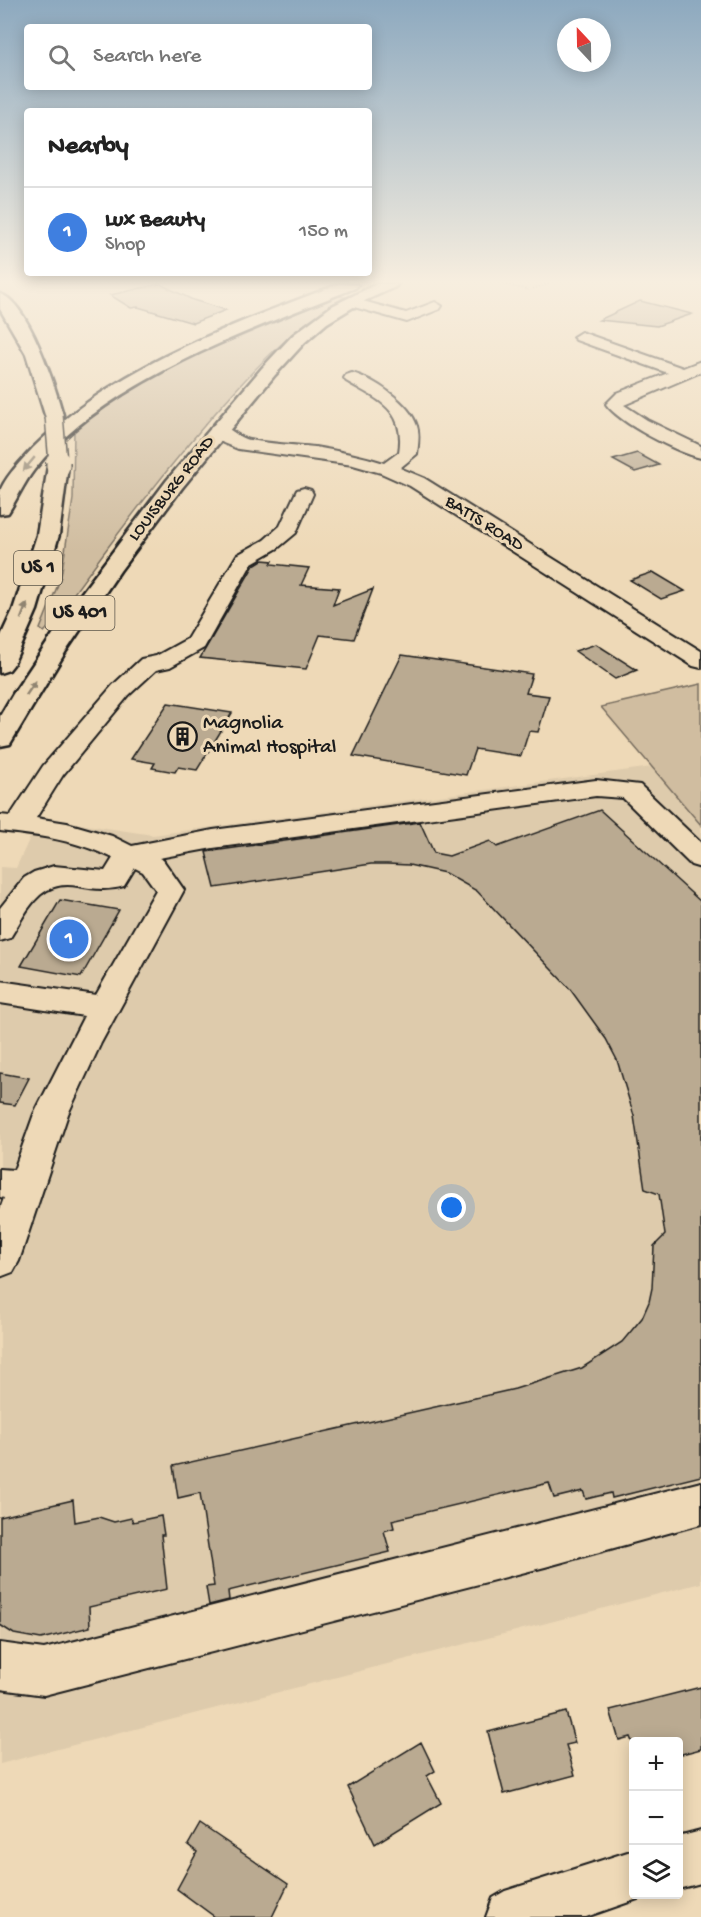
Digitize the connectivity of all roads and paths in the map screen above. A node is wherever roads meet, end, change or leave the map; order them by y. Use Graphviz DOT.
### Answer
graph roads {
  1 [pos="43,373"];
  2 [pos="147,373"];
  3 [pos="267,373"];
  4 [pos="682,373"];
  5 [pos="352,378"];
  6 [pos="219,429"];
  7 [pos="244,445"];
  8 [pos="701,453"];
  9 [pos="195,459"];
  10 [pos="387,469"];
  11 [pos="304,494"];
  12 [pos="0,508"];
  13 [pos="701,661"];
  14 [pos="0,665"];
  15 [pos="0,738"];
  16 [pos="9,824"];
  17 [pos="129,855"];
  18 [pos="701,860"];
  19 [pos="0,931"];
  20 [pos="0,992"];
  21 [pos="105,1008"];
  22 [pos="14,1184"];
  23 [pos="0,1261"];
  24 [pos="701,1503"];
  25 [pos="0,1666"];
  26 [pos="701,1857"];
  27 [pos="683,1862"];
  28 [pos="629,1877"];
  29 [pos="512,1917"];
  14 -- 1 [label="highway, US 1, one-way, bridge"];
  2 -- 12 [label="highway, LOUISBURG ROAD / US 401, one-way"];
  3 -- 6 [label="highway, LOUISBURG ROAD / US 401"];
  4 -- 8 [label="street"];
  5 -- 10 [label="street"];
  6 -- 7 [label="street, BATTS ROAD"];
  6 -- 9 [label="highway, LOUISBURG ROAD / US 401"];
  7 -- 9 [label="street, BATTS ROAD"];
  7 -- 10 [label="street, BATTS ROAD"];
  15 -- 9 [label="highway, LOUISBURG ROAD / US 401, one-way"];
  10 -- 13 [label="street, BATTS ROAD"];
  11 -- 16 [label="street"];
  16 -- 17 [label="street"];
  17 -- 18 [label="street"];
  17 -- 19 [label="street"];
  17 -- 21 [label="street"];
  20 -- 21 [label="street"];
  21 -- 22 [label="street"];
  22 -- 23 [label="street"];
  24 -- 25 [label="street"];
  26 -- 27 [label="street"];
  28 -- 29 [label="street"];
}
